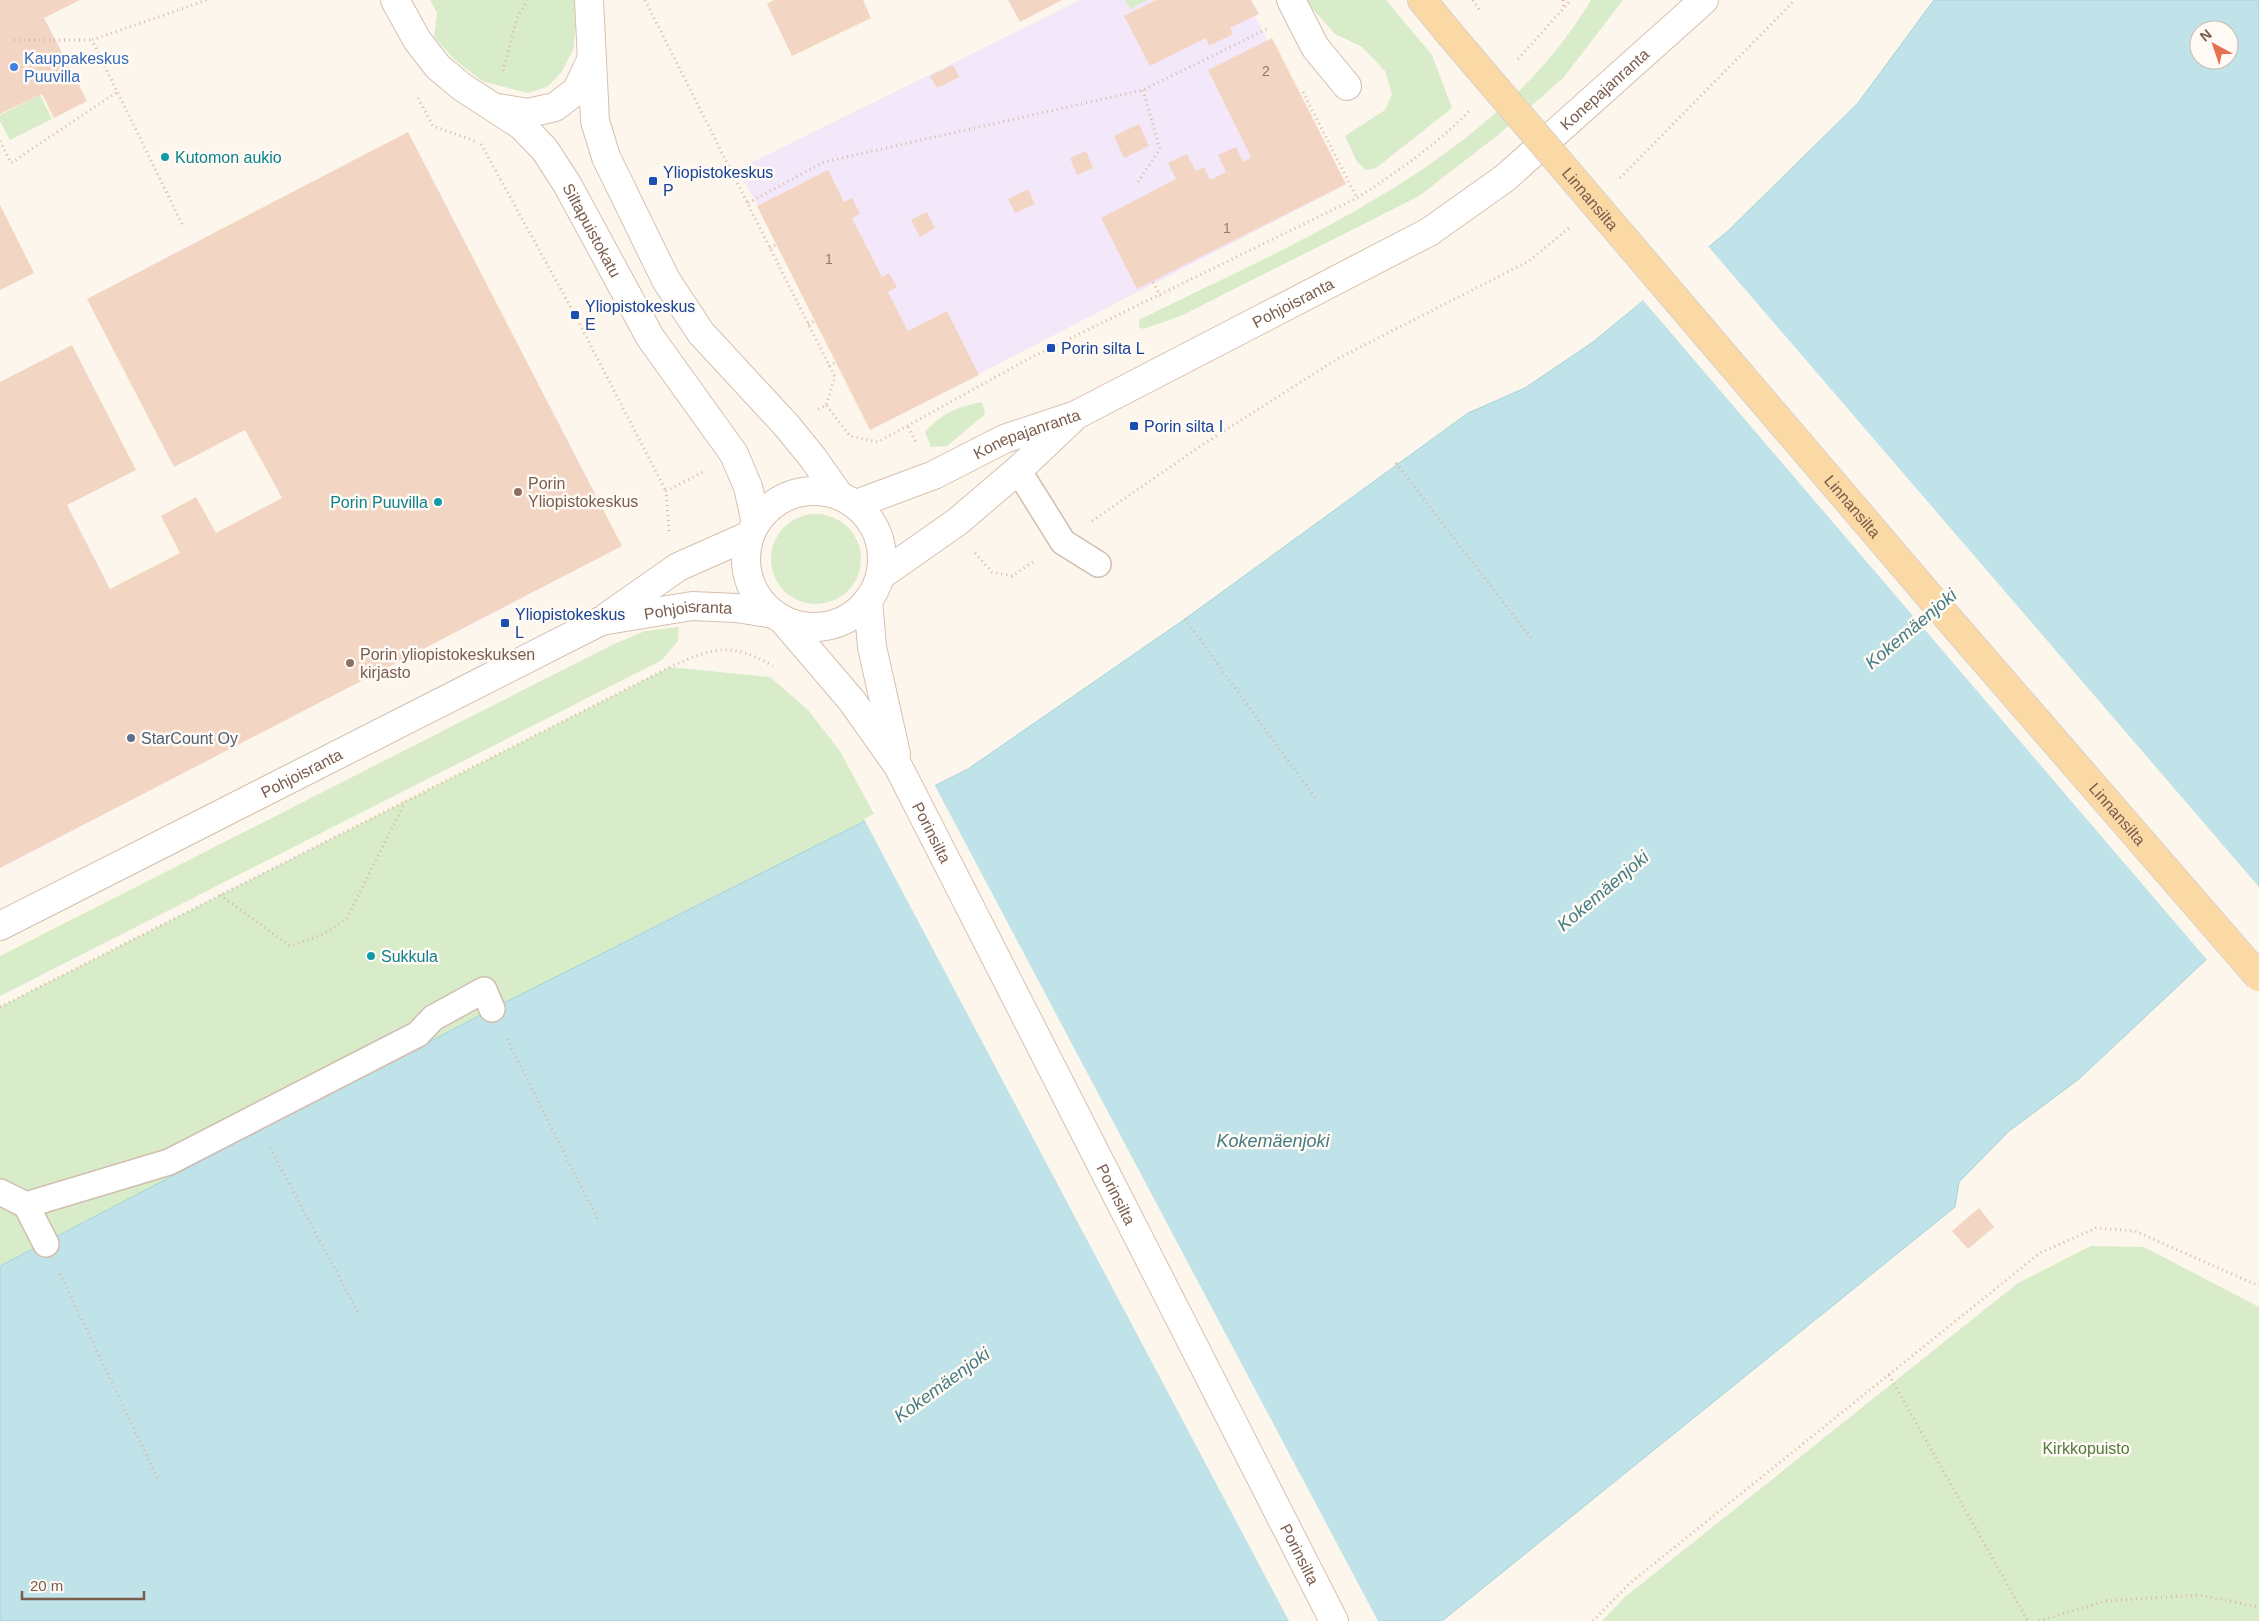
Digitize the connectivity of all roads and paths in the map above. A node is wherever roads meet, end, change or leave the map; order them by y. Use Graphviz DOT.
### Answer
graph roads {
  1 [pos="207,0"];
  2 [pos="395,0"];
  3 [pos="589,0"];
  4 [pos="645,0"];
  5 [pos="1291,0"];
  6 [pos="1473,0"];
  7 [pos="1563,0"];
  8 [pos="1571,0"];
  9 [pos="1704,0"];
  10 [pos="1795,0"];
  11 [pos="1426,4"];
  12 [pos="1564,10"];
  13 [pos="1480,12"];
  14 [pos="1270,26"];
  15 [pos="14,40"];
  16 [pos="92,40"];
  17 [pos="593,56"];
  18 [pos="1517,60"];
  19 [pos="1301,86"];
  20 [pos="1347,86"];
  21 [pos="1143,90"];
  22 [pos="117,92"];
  23 [pos="416,95"];
  24 [pos="497,107"];
  25 [pos="1471,109"];
  26 [pos="0,141"];
  27 [pos="1505,178"];
  28 [pos="1138,182"];
  29 [pos="1613,185"];
  30 [pos="1357,198"];
  31 [pos="748,203"];
  32 [pos="182,224"];
  33 [pos="1573,224"];
  34 [pos="777,244"];
  35 [pos="770,248"];
  36 [pos="1153,282"];
  37 [pos="1160,296"];
  38 [pos="816,321"];
  39 [pos="808,324"];
  40 [pos="836,362"];
  41 [pos="829,366"];
  42 [pos="826,405"];
  43 [pos="1076,415"];
  44 [pos="787,426"];
  45 [pos="908,427"];
  46 [pos="734,454"];
  47 [pos="1396,463"];
  48 [pos="1018,470"];
  49 [pos="934,475"];
  50 [pos="666,491"];
  51 [pos="847,500"];
  52 [pos="957,522"];
  53 [pos="753,529"];
  54 [pos="1063,542"];
  55 [pos="1098,564"];
  56 [pos="678,567"];
  57 [pos="874,588"];
  58 [pos="778,616"];
  59 [pos="1185,619"];
  60 [pos="601,621"];
  61 [pos="1531,638"];
  62 [pos="780,671"];
  63 [pos="898,766"];
  64 [pos="1316,799"];
  65 [pos="405,801"];
  66 [pos="220,895"];
  67 [pos="0,926"];
  68 [pos="2259,976"];
  69 [pos="0,1007"];
  70 [pos="492,1009"];
  71 [pos="257,1124"];
  72 [pos="0,1192"];
  73 [pos="26,1205"];
  74 [pos="598,1220"];
  75 [pos="46,1244"];
  76 [pos="2259,1286"];
  77 [pos="360,1316"];
  78 [pos="1889,1375"];
  79 [pos="158,1479"];
  80 [pos="2259,1607"];
  81 [pos="1334,1621"];
  82 [pos="1593,1621"];
  83 [pos="2028,1621"];
  84 [pos="2040,1621"];
  1 -- 16 [label="path"];
  2 -- 24 [label="main road, Siltapuistokatu"];
  3 -- 17 [label="main road"];
  4 -- 31 [label="path"];
  5 -- 20 [label="main road"];
  6 -- 13 [label="path"];
  7 -- 12 [label="path"];
  8 -- 12 [label="path"];
  9 -- 27 [label="main road, Konepajanranta"];
  10 -- 29 [label="path"];
  11 -- 68 [label="main road, Linnansilta, bridge"];
  12 -- 18 [label="path"];
  14 -- 21 [label="path"];
  15 -- 16 [label="path"];
  16 -- 22 [label="path"];
  17 -- 24 [label="main road"];
  17 -- 44 [label="main road"];
  19 -- 30 [label="path"];
  21 -- 28 [label="path"];
  21 -- 31 [label="path"];
  22 -- 26 [label="path"];
  22 -- 32 [label="path"];
  23 -- 50 [label="path"];
  24 -- 46 [label="main road, Siltapuistokatu"];
  25 -- 30 [label="path"];
  27 -- 43 [label="main road, Pohjoisranta"];
  30 -- 37 [label="path"];
  31 -- 35 [label="path"];
  33 -- 54 [label="path"];
  34 -- 35 [label="path"];
  35 -- 39 [label="path"];
  36 -- 37 [label="path"];
  37 -- 45 [label="path"];
  38 -- 39 [label="path"];
  39 -- 41 [label="path"];
  40 -- 41 [label="path"];
  41 -- 42 [label="path"];
  42 -- 44 [label="path"];
  42 -- 45 [label="path"];
  43 -- 48 [label="main road, Konepajanranta"];
  43 -- 49 [label="main road, Konepajanranta"];
  44 -- 51 [label="main road"];
  45 -- 49 [label="path"];
  46 -- 50 [label="path"];
  46 -- 53 [label="main road, Siltapuistokatu"];
  47 -- 61 [label="path"];
  48 -- 52 [label="main road, Konepajanranta"];
  48 -- 54 [label="lane"];
  49 -- 51 [label="main road, Konepajanranta"];
  50 -- 56 [label="path"];
  51 -- 53 [label="main road"];
  51 -- 57 [label="main road"];
  52 -- 54 [label="path"];
  52 -- 57 [label="main road, Konepajanranta"];
  53 -- 56 [label="main road, Pohjoisranta"];
  53 -- 58 [label="main road"];
  54 -- 55 [label="lane"];
  56 -- 60 [label="main road, Pohjoisranta"];
  57 -- 58 [label="main road"];
  57 -- 63 [label="main road, Porinsilta"];
  58 -- 60 [label="main road, Pohjoisranta"];
  58 -- 63 [label="main road, Porinsilta"];
  59 -- 64 [label="path"];
  60 -- 67 [label="main road, Pohjoisranta"];
  62 -- 65 [label="path"];
  63 -- 81 [label="main road, Porinsilta"];
  65 -- 66 [label="path"];
  65 -- 66 [label="path"];
  66 -- 69 [label="path"];
  70 -- 71 [label="lane"];
  70 -- 74 [label="path"];
  71 -- 73 [label="lane"];
  71 -- 77 [label="path"];
  72 -- 73 [label="lane"];
  73 -- 75 [label="lane"];
  75 -- 79 [label="path"];
  76 -- 78 [label="path"];
  78 -- 82 [label="path"];
  78 -- 83 [label="path"];
  80 -- 84 [label="path"];
}
